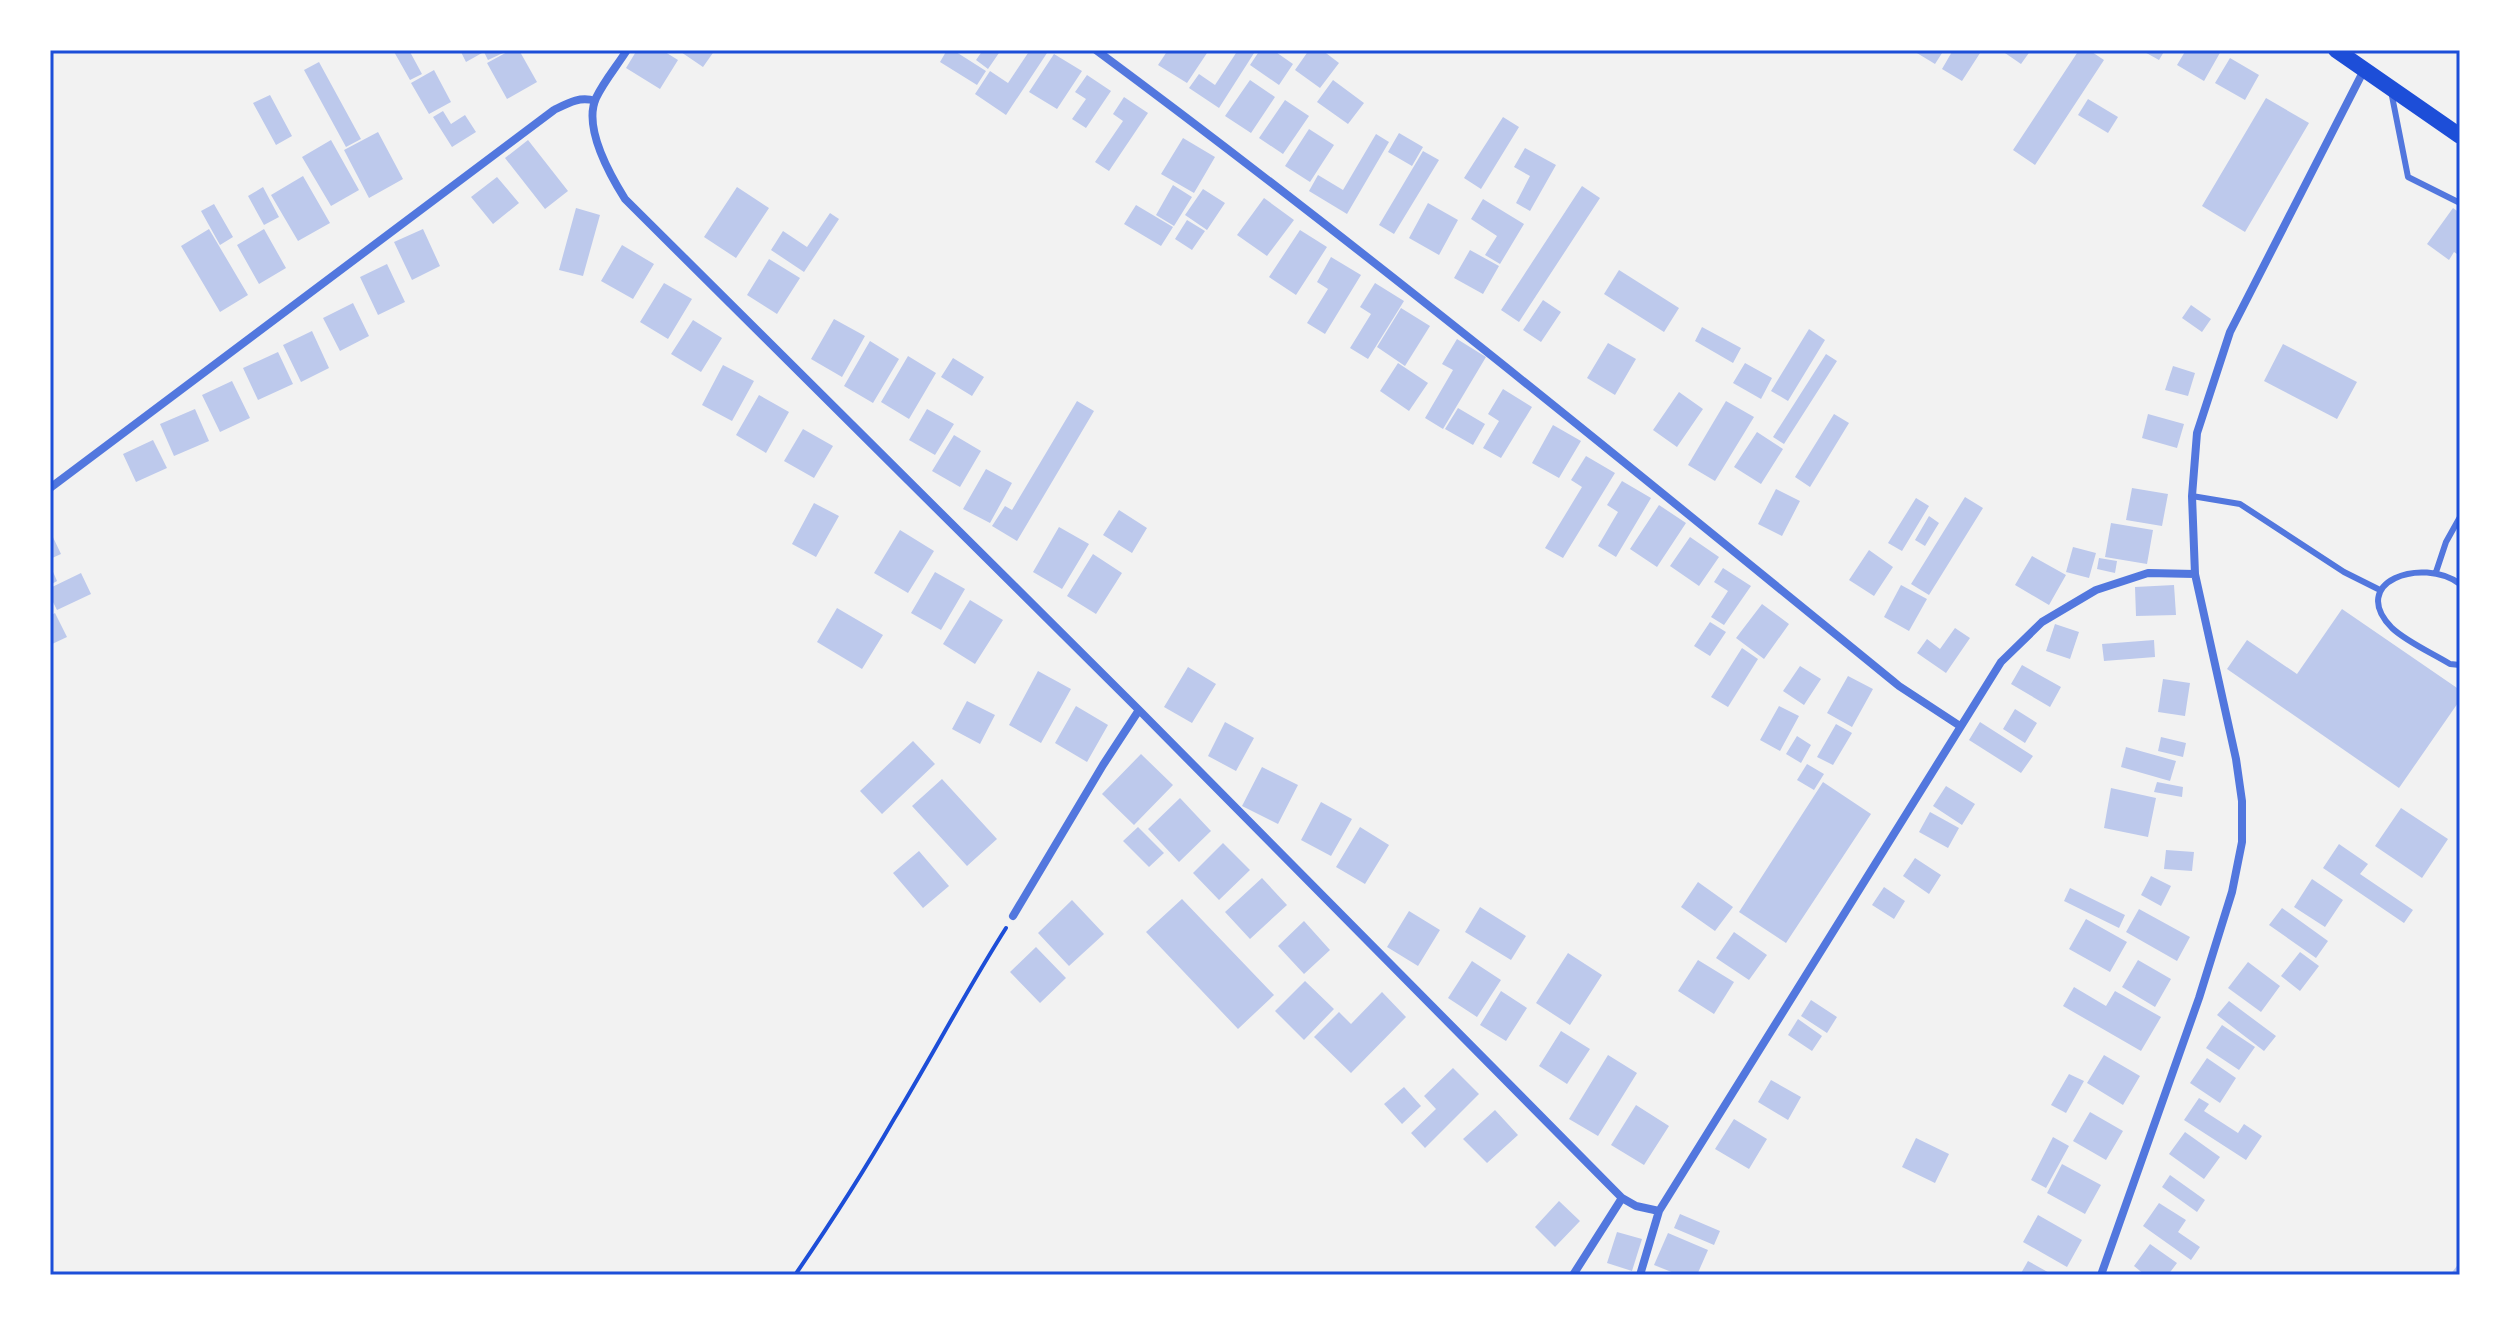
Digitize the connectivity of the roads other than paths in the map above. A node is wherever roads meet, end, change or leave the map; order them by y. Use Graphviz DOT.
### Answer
graph roads {
  1 [pos="627,50"];
  2 [pos="1096,50"];
  3 [pos="2336,50"];
  4 [pos="2364,70"];
  5 [pos="2390,88"];
  6 [pos="595,101"];
  7 [pos="2460,136"];
  8 [pos="2460,203"];
  9 [pos="50,488"];
  10 [pos="2192,496"];
  11 [pos="2460,517"];
  12 [pos="2436,572"];
  13 [pos="2195,574"];
  14 [pos="2460,584"];
  15 [pos="2380,590"];
  16 [pos="2460,665"];
  17 [pos="1139,710"];
  18 [pos="1960,726"];
  19 [pos="1013,916"];
  20 [pos="1622,1198"];
  21 [pos="1659,1211"];
  22 [pos="1573,1275"];
  23 [pos="1640,1275"];
  24 [pos="2101,1275"];
  1 -- 6 [label="street"];
  2 -- 18 [label="street"];
  3 -- 4 [label="main road"];
  4 -- 5 [label="main road"];
  4 -- 10 [label="street"];
  5 -- 7 [label="main road"];
  5 -- 8 [label="lane"];
  6 -- 9 [label="street"];
  6 -- 17 [label="street"];
  10 -- 13 [label="street"];
  10 -- 15 [label="lane"];
  11 -- 12 [label="lane"];
  12 -- 14 [label="lane"];
  12 -- 15 [label="lane"];
  13 -- 18 [label="street"];
  13 -- 24 [label="street"];
  15 -- 16 [label="lane"];
  17 -- 19 [label="street"];
  17 -- 20 [label="street"];
  18 -- 21 [label="street"];
  20 -- 21 [label="street"];
  20 -- 22 [label="street"];
  21 -- 23 [label="street"];
}
